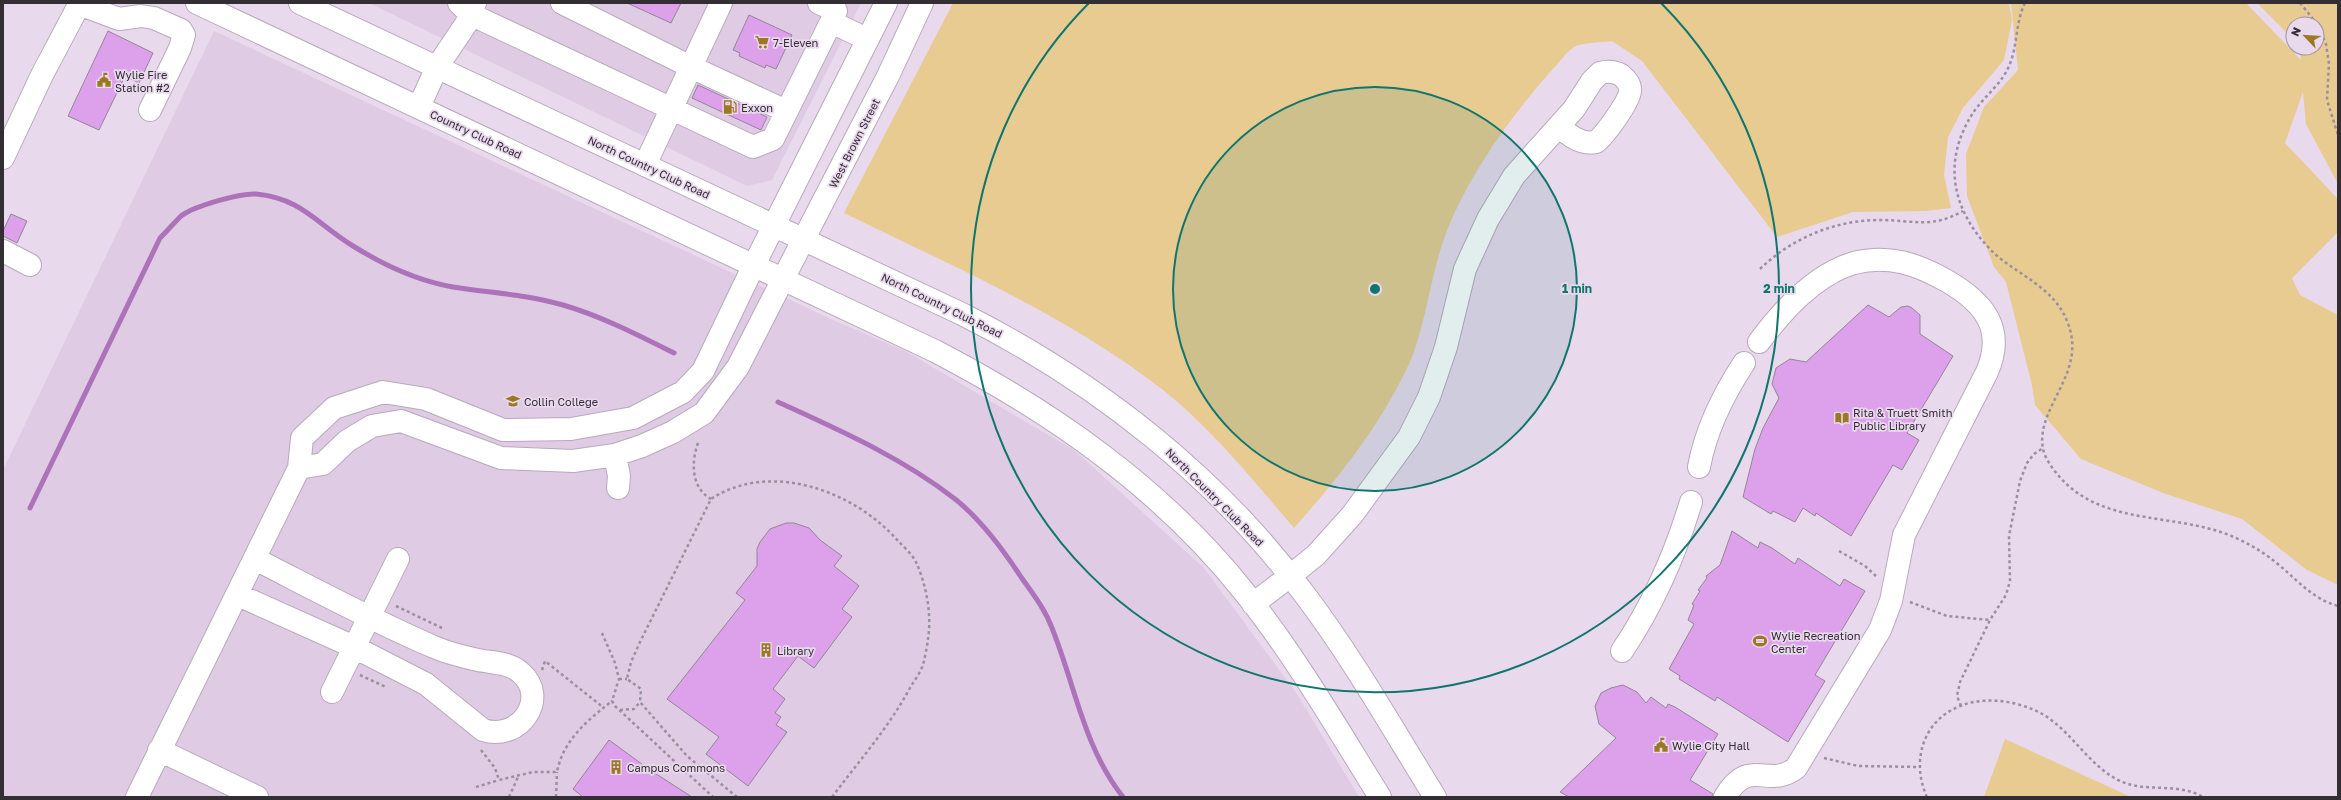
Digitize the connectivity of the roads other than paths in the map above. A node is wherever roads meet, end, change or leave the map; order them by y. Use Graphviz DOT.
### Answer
graph roads {
  1 [pos="197,3"];
  2 [pos="300,3"];
  3 [pos="562,3"];
  4 [pos="721,3"];
  5 [pos="819,3"];
  6 [pos="886,3"];
  7 [pos="922,3"];
  8 [pos="80,4"];
  9 [pos="468,7"];
  10 [pos="148,10"];
  11 [pos="831,22"];
  12 [pos="867,39"];
  13 [pos="437,67"];
  14 [pos="691,68"];
  15 [pos="419,107"];
  16 [pos="672,107"];
  17 [pos="150,110"];
  18 [pos="786,111"];
  19 [pos="1559,126"];
  20 [pos="3,158"];
  21 [pos="645,165"];
  22 [pos="774,226"];
  23 [pos="803,240"];
  24 [pos="3,251"];
  25 [pos="30,265"];
  26 [pos="754,267"];
  27 [pos="782,280"];
  28 [pos="1759,342"];
  29 [pos="1744,363"];
  30 [pos="615,454"];
  31 [pos="1699,467"];
  32 [pos="299,468"];
  33 [pos="618,488"];
  34 [pos="1691,502"];
  35 [pos="255,559"];
  36 [pos="398,559"];
  37 [pos="1290,576"];
  38 [pos="238,595"];
  39 [pos="1253,604"];
  40 [pos="369,616"];
  41 [pos="354,647"];
  42 [pos="1622,651"];
  43 [pos="332,692"];
  44 [pos="159,750"];
  45 [pos="137,797"];
  46 [pos="257,797"];
  47 [pos="1380,797"];
  48 [pos="1435,797"];
  49 [pos="1725,797"];
  1 -- 15 [label="main road, Country Club Road"];
  2 -- 13 [label="main road, North Country Club Road"];
  3 -- 14 [label="main road"];
  4 -- 14 [label="main road"];
  5 -- 11 [label="main road"];
  6 -- 12 [label="main road"];
  7 -- 23 [label="main road, West Brown Street"];
  8 -- 10 [label="main road"];
  8 -- 20 [label="main road"];
  9 -- 13 [label="main road"];
  9 -- 16 [label="main road"];
  10 -- 17 [label="main road"];
  11 -- 12 [label="main road"];
  11 -- 18 [label="main road"];
  12 -- 22 [label="main road"];
  13 -- 15 [label="main road"];
  13 -- 21 [label="main road, North Country Club Road"];
  14 -- 16 [label="main road"];
  14 -- 18 [label="main road"];
  15 -- 26 [label="main road, Country Club Road"];
  16 -- 18 [label="main road"];
  16 -- 21 [label="main road"];
  19 -- 37 [label="main road"];
  21 -- 22 [label="main road, North Country Club Road"];
  22 -- 23 [label="main road, North Country Club Road"];
  22 -- 26 [label="main road"];
  23 -- 27 [label="main road, West Brown Street"];
  23 -- 37 [label="main road, North Country Club Road"];
  24 -- 25 [label="main road"];
  26 -- 27 [label="main road"];
  26 -- 32 [label="main road"];
  27 -- 30 [label="main road, West Brown Street"];
  27 -- 39 [label="main road"];
  28 -- 49 [label="main road"];
  29 -- 31 [label="main road"];
  30 -- 32 [label="main road, West Brown Street"];
  30 -- 33 [label="main road"];
  32 -- 35 [label="main road"];
  34 -- 42 [label="main road"];
  35 -- 38 [label="main road"];
  35 -- 40 [label="main road"];
  36 -- 40 [label="main road"];
  37 -- 39 [label="main road"];
  37 -- 48 [label="main road, North Country Club Road"];
  38 -- 41 [label="main road"];
  38 -- 44 [label="main road"];
  39 -- 47 [label="main road"];
  40 -- 41 [label="main road"];
  40 -- 41 [label="main road"];
  41 -- 43 [label="main road"];
  44 -- 45 [label="main road"];
  44 -- 46 [label="main road"];
}
